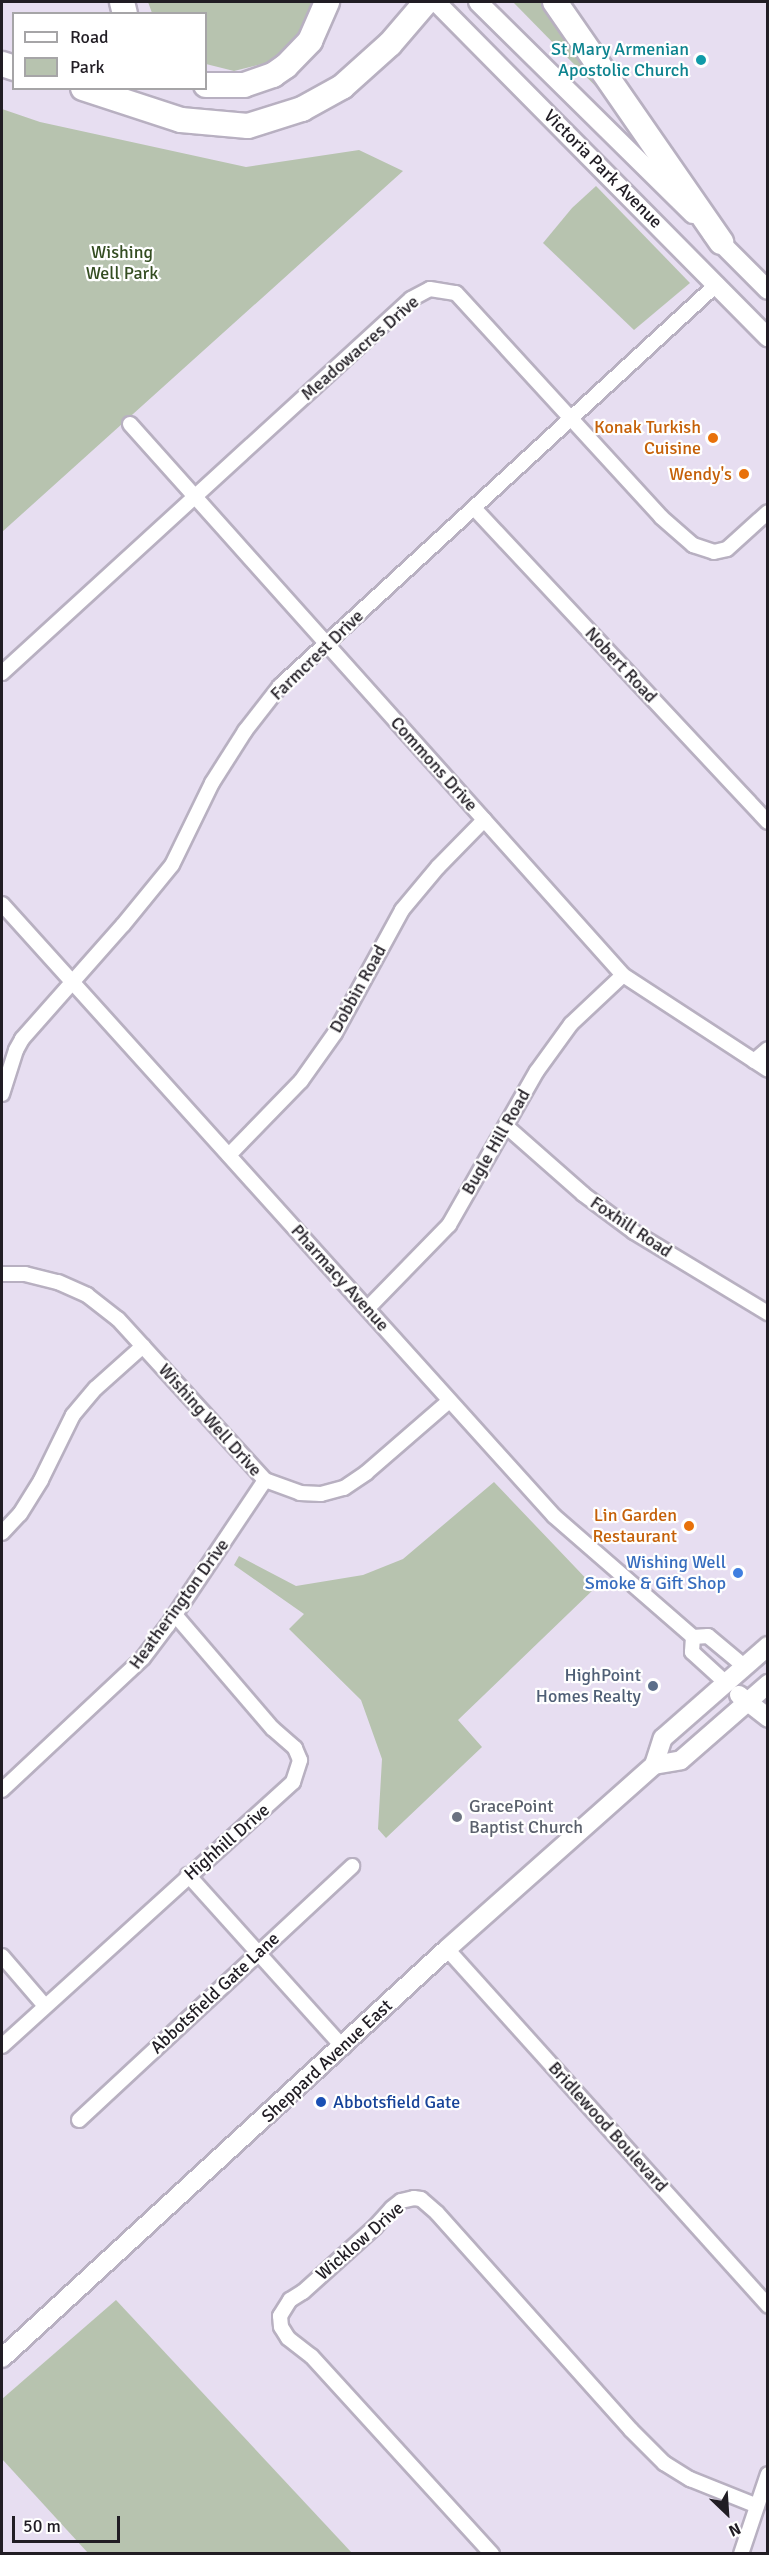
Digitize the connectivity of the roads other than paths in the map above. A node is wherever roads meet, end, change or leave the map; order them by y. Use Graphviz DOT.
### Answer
graph roads {
  1 [pos="327,2"];
  2 [pos="426,2"];
  3 [pos="436,2"];
  4 [pos="478,2"];
  5 [pos="555,2"];
  6 [pos="207,85"];
  7 [pos="88,90"];
  8 [pos="721,242"];
  9 [pos="717,284"];
  10 [pos="768,290"];
  11 [pos="768,338"];
  12 [pos="572,417"];
  13 [pos="130,424"];
  14 [pos="195,496"];
  15 [pos="474,508"];
  16 [pos="768,512"];
  17 [pos="327,642"];
  18 [pos="2,673"];
  19 [pos="484,820"];
  20 [pos="768,822"];
  21 [pos="2,904"];
  22 [pos="623,975"];
  23 [pos="71,982"];
  24 [pos="768,1049"];
  25 [pos="754,1061"];
  26 [pos="768,1070"];
  27 [pos="2,1094"];
  28 [pos="506,1126"];
  29 [pos="229,1155"];
  30 [pos="2,1274"];
  31 [pos="368,1308"];
  32 [pos="768,1313"];
  33 [pos="143,1346"];
  34 [pos="449,1401"];
  35 [pos="264,1480"];
  36 [pos="2,1533"];
  37 [pos="175,1615"];
  38 [pos="693,1637"];
  39 [pos="768,1646"];
  40 [pos="744,1666"];
  41 [pos="726,1684"];
  42 [pos="767,1685"];
  43 [pos="748,1702"];
  44 [pos="768,1718"];
  45 [pos="654,1765"];
  46 [pos="2,1790"];
  47 [pos="352,1866"];
  48 [pos="188,1875"];
  49 [pos="447,1949"];
  50 [pos="258,1952"];
  51 [pos="2,1956"];
  52 [pos="45,2006"];
  53 [pos="2,2046"];
  54 [pos="343,2047"];
  55 [pos="79,2121"];
  56 [pos="768,2306"];
  57 [pos="2,2358"];
  58 [pos="768,2474"];
  59 [pos="757,2506"];
  60 [pos="492,2553"];
  61 [pos="741,2553"];
  1 -- 6 [label="highway"];
  2 -- 7 [label="highway"];
  3 -- 9 [label="main road, Victoria Park Avenue"];
  4 -- 8 [label="main road, Victoria Park Avenue"];
  5 -- 8 [label="highway"];
  8 -- 10 [label="main road, Victoria Park Avenue"];
  9 -- 11 [label="main road, Victoria Park Avenue"];
  9 -- 12 [label="street, Farmcrest Drive"];
  12 -- 14 [label="street, Meadowacres Drive"];
  12 -- 15 [label="street, Farmcrest Drive"];
  12 -- 16 [label="street, Meadowacres Drive"];
  13 -- 14 [label="street, Commons Drive"];
  14 -- 17 [label="street, Commons Drive"];
  14 -- 18 [label="street, Meadowacres Drive"];
  15 -- 17 [label="street, Farmcrest Drive"];
  15 -- 20 [label="street, Nobert Road"];
  17 -- 19 [label="street, Commons Drive"];
  17 -- 23 [label="street, Farmcrest Drive"];
  19 -- 22 [label="street, Commons Drive"];
  19 -- 29 [label="street, Dobbin Road"];
  21 -- 23 [label="street, Pharmacy Avenue"];
  22 -- 25 [label="street, Commons Drive"];
  22 -- 28 [label="street, Bugle Hill Road"];
  23 -- 27 [label="street, Farmcrest Drive"];
  23 -- 29 [label="street, Pharmacy Avenue"];
  24 -- 25 [label="street"];
  25 -- 26 [label="street, Commons Drive"];
  28 -- 31 [label="street, Bugle Hill Road"];
  28 -- 32 [label="street, Foxhill Road"];
  29 -- 31 [label="street, Pharmacy Avenue"];
  30 -- 33 [label="street, Wishing Well Drive"];
  31 -- 34 [label="street, Pharmacy Avenue"];
  33 -- 35 [label="street, Wishing Well Drive"];
  33 -- 36 [label="street"];
  34 -- 35 [label="street, Wishing Well Drive"];
  34 -- 38 [label="street, Pharmacy Avenue"];
  35 -- 37 [label="street, Heatherington Drive"];
  37 -- 46 [label="street, Heatherington Drive"];
  37 -- 48 [label="street, Highhill Drive"];
  38 -- 40 [label="street, Pharmacy Avenue"];
  38 -- 41 [label="street, Pharmacy Avenue"];
  39 -- 40 [label="main road, Sheppard Avenue East"];
  40 -- 41 [label="main road, Sheppard Avenue East"];
  40 -- 42 [label="main road, Pharmacy Avenue"];
  41 -- 43 [label="main road, Pharmacy Avenue"];
  41 -- 45 [label="main road, Sheppard Avenue East"];
  42 -- 43 [label="main road, Sheppard Avenue East"];
  43 -- 44 [label="main road, Pharmacy Avenue"];
  43 -- 45 [label="main road, Sheppard Avenue East"];
  45 -- 49 [label="main road, Sheppard Avenue East"];
  47 -- 50 [label="street, Abbotsfield Gate Lane"];
  48 -- 50 [label="street"];
  48 -- 52 [label="street, Highhill Drive"];
  49 -- 54 [label="main road, Sheppard Avenue East"];
  49 -- 56 [label="street, Bridlewood Boulevard"];
  50 -- 54 [label="street"];
  50 -- 55 [label="street, Abbotsfield Gate Lane"];
  51 -- 52 [label="street"];
  52 -- 53 [label="street, Highhill Drive"];
  54 -- 57 [label="main road, Sheppard Avenue East"];
  58 -- 59 [label="street"];
  59 -- 60 [label="street, Wicklow Drive"];
  59 -- 61 [label="street"];
}
